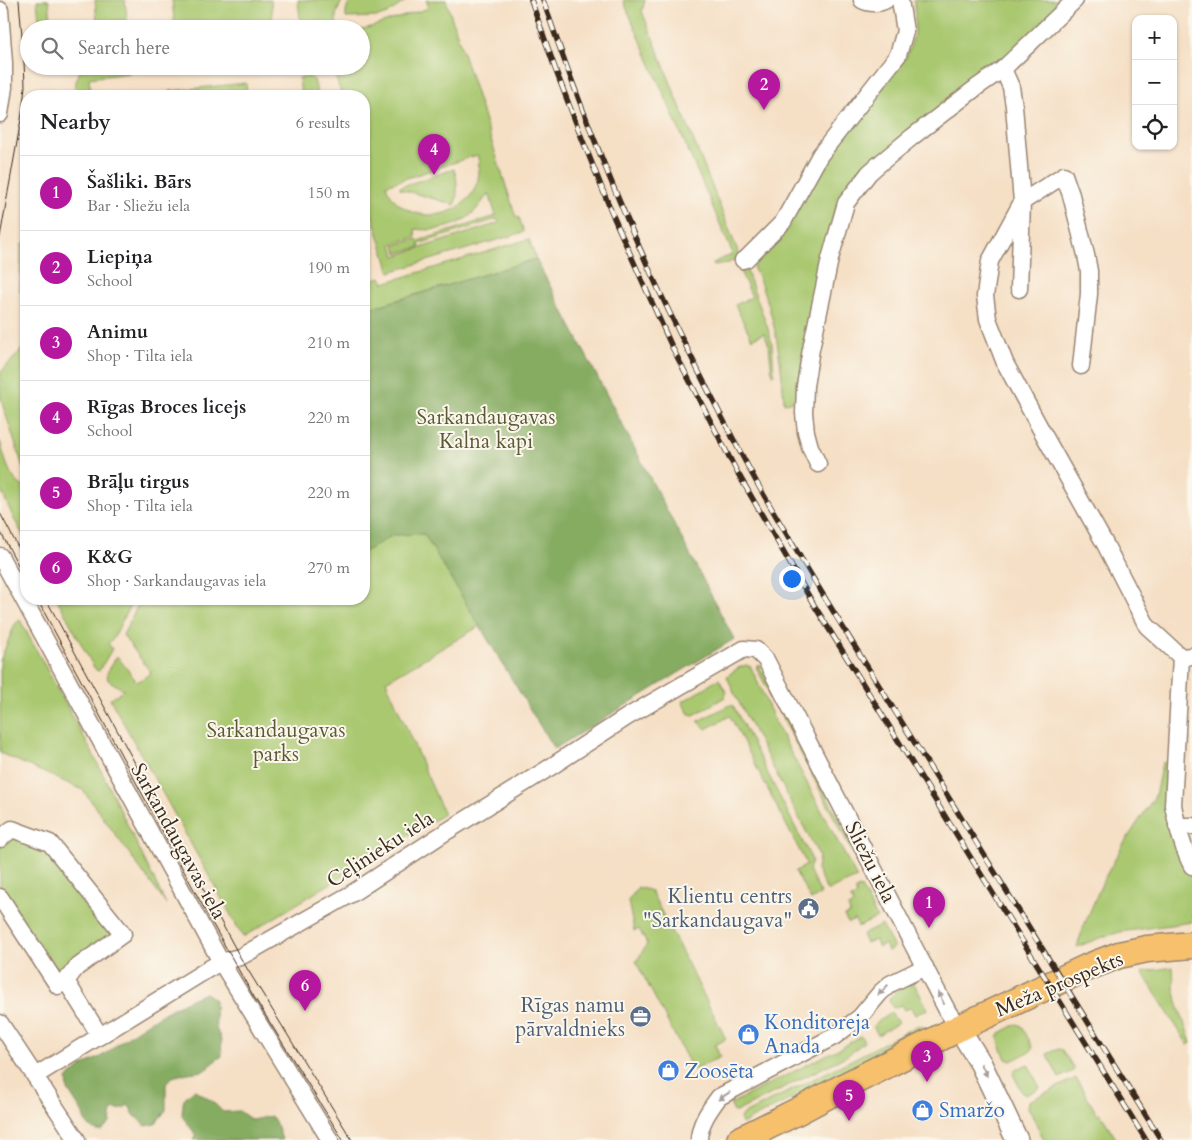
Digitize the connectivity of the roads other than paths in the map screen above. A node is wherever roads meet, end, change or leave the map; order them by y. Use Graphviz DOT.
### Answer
graph roads {
  1 [pos="862,0"];
  2 [pos="886,0"];
  3 [pos="900,0"];
  4 [pos="1075,0"];
  5 [pos="0,10"];
  6 [pos="1003,69"];
  7 [pos="0,114"];
  8 [pos="1022,202"];
  9 [pos="743,260"];
  10 [pos="1019,289"];
  11 [pos="1081,366"];
  12 [pos="818,464"];
  13 [pos="0,556"];
  14 [pos="20,593"];
  15 [pos="27,605"];
  16 [pos="744,649"];
  17 [pos="1187,656"];
  18 [pos="1184,826"];
  19 [pos="0,839"];
  20 [pos="1192,866"];
  21 [pos="0,897"];
  22 [pos="1192,945"];
  23 [pos="221,962"];
  24 [pos="925,966"];
  25 [pos="66,981"];
  26 [pos="0,1023"];
  27 [pos="959,1028"];
  28 [pos="100,1036"];
  29 [pos="35,1076"];
  30 [pos="77,1140"];
  31 [pos="330,1140"];
  32 [pos="699,1140"];
  33 [pos="740,1140"];
  34 [pos="1017,1140"];
  1 -- 2 [label="street"];
  3 -- 9 [label="street"];
  4 -- 6 [label="street"];
  5 -- 7 [label="street"];
  6 -- 8 [label="street"];
  6 -- 12 [label="street"];
  8 -- 10 [label="street"];
  8 -- 11 [label="street"];
  8 -- 17 [label="street"];
  13 -- 14 [label="street, Sarkandaugavas iela"];
  15 -- 23 [label="street, Sarkandaugavas iela"];
  16 -- 23 [label="street, Ceļinieku iela"];
  16 -- 24 [label="street, Sliežu iela"];
  17 -- 18 [label="street"];
  18 -- 20 [label="street"];
  19 -- 25 [label="street"];
  21 -- 25 [label="street"];
  22 -- 27 [label="main road, Meža prospekts"];
  23 -- 28 [label="street, Ceļinieku iela"];
  23 -- 31 [label="street, Sarkandaugavas iela"];
  27 -- 24 [label="street, Sliežu iela, one-way"];
  24 -- 32 [label="street, one-way"];
  25 -- 28 [label="street"];
  26 -- 29 [label="street"];
  27 -- 33 [label="main road, Meža prospekts"];
  27 -- 34 [label="street, Sliežu iela, one-way"];
  28 -- 29 [label="street, Ceļinieku iela"];
  29 -- 30 [label="street"];
}
